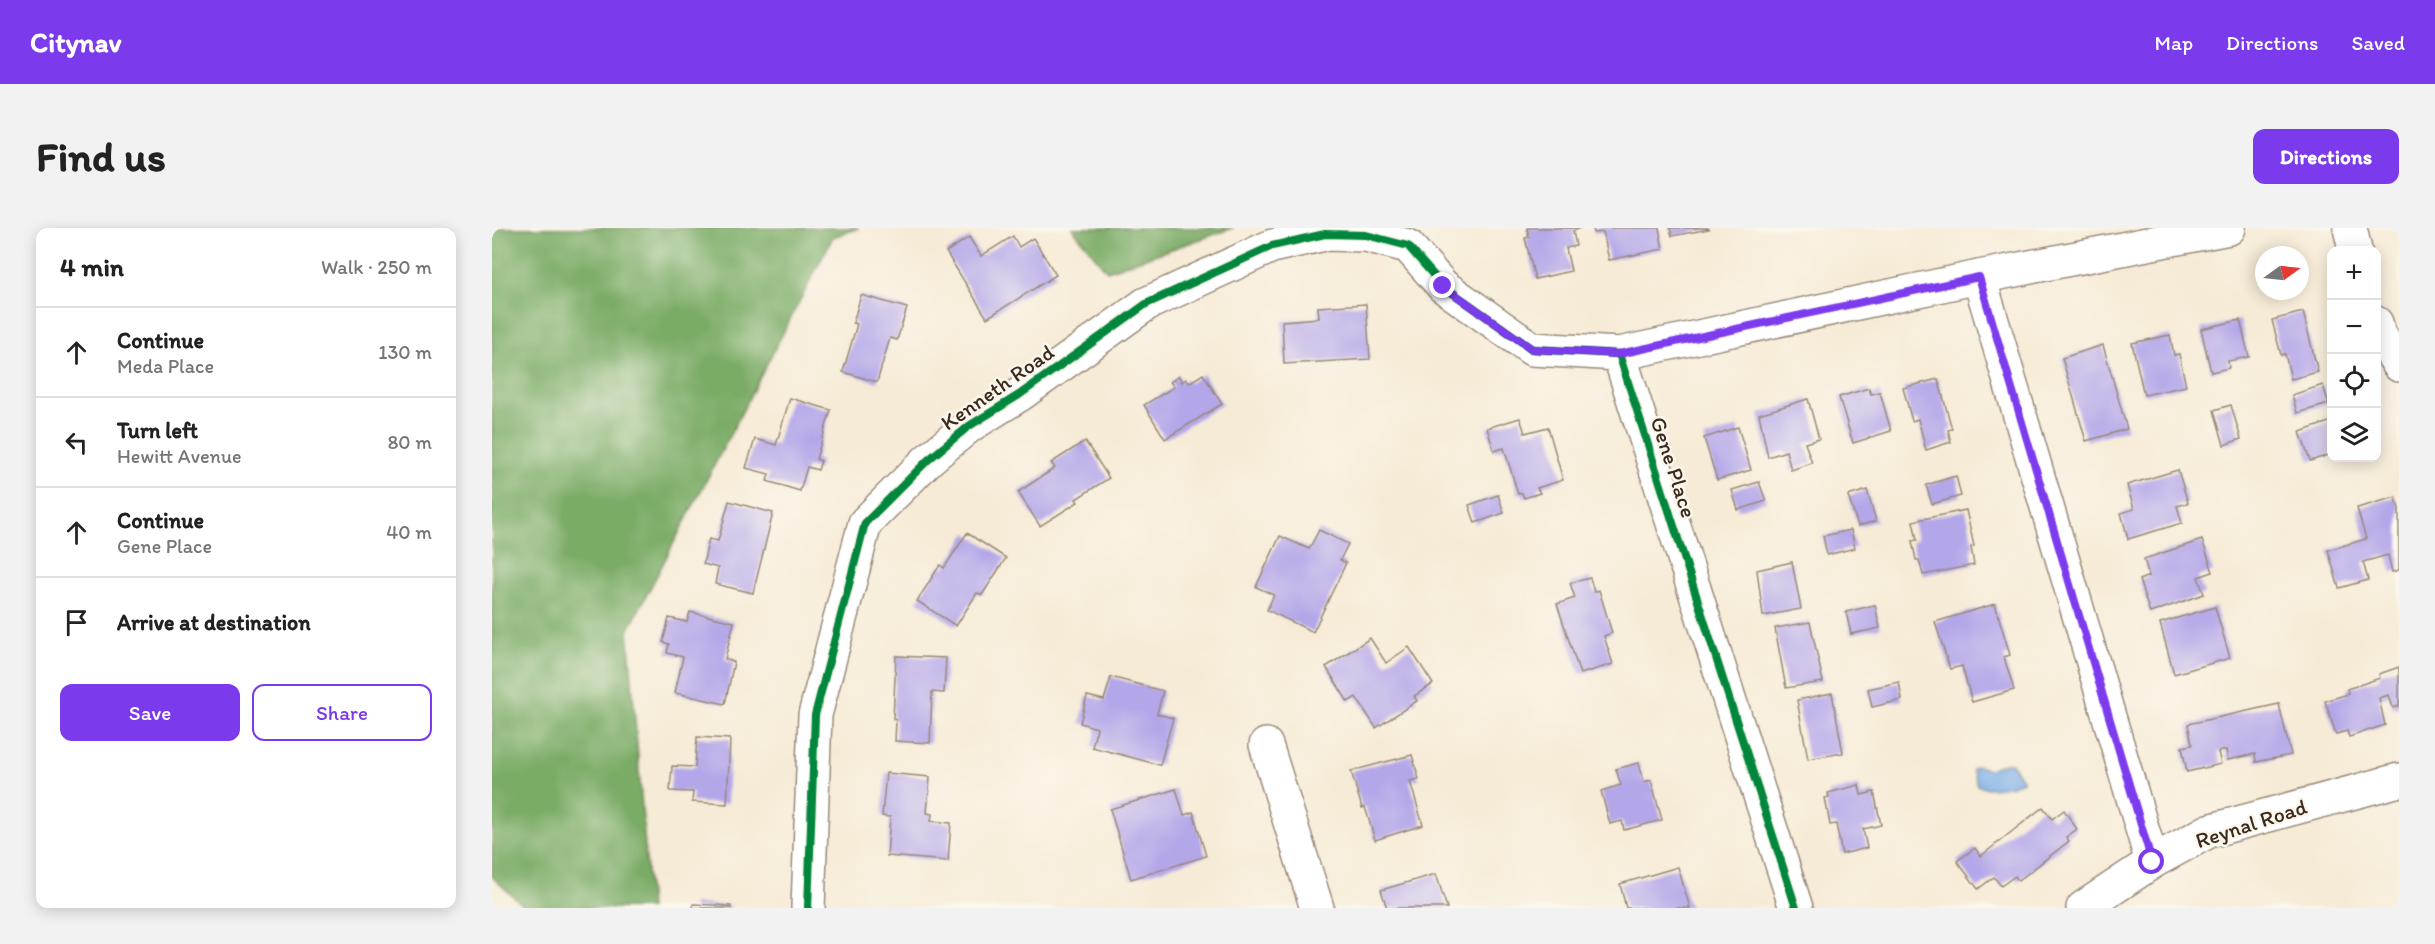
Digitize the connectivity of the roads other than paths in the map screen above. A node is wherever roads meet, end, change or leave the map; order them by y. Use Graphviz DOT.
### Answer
graph roads {
  1 [pos="2229,228"];
  2 [pos="2349,228"];
  3 [pos="2354,246"];
  4 [pos="1979,277"];
  5 [pos="2381,337"];
  6 [pos="1619,354"];
  7 [pos="2399,364"];
  8 [pos="1266,745"];
  9 [pos="2399,780"];
  10 [pos="2152,862"];
  11 [pos="808,908"];
  12 [pos="1317,908"];
  13 [pos="1796,908"];
  14 [pos="2083,908"];
  1 -- 4 [label="street"];
  2 -- 3 [label="street"];
  4 -- 6 [label="street"];
  4 -- 10 [label="street"];
  5 -- 7 [label="street"];
  6 -- 11 [label="street, Kenneth Road"];
  6 -- 13 [label="street, Gene Place"];
  8 -- 12 [label="street"];
  9 -- 10 [label="street, Reynal Road"];
  10 -- 14 [label="street, Reynal Road"];
}
